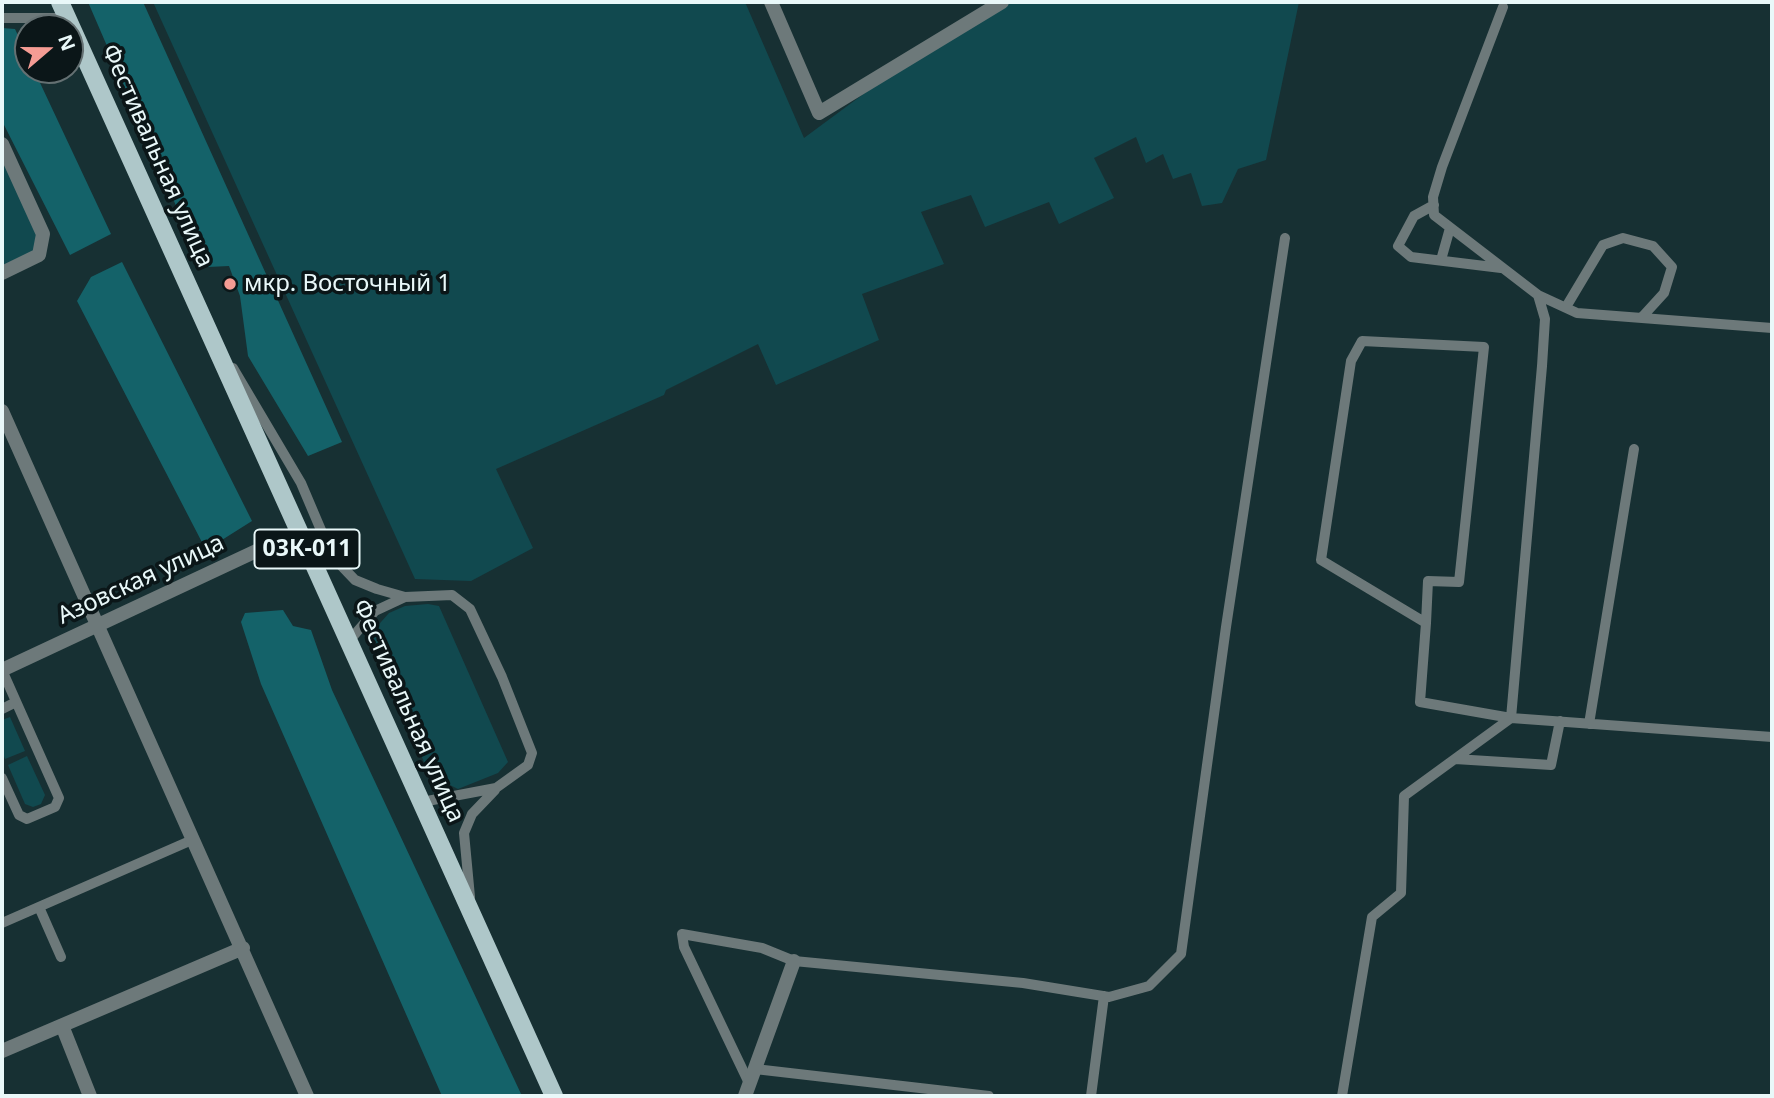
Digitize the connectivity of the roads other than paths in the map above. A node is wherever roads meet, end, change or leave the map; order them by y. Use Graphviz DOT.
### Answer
graph roads {
  1 [pos="771,2"];
  2 [pos="1002,2"];
  3 [pos="1503,7"];
  4 [pos="64,10"];
  5 [pos="2,18"];
  6 [pos="3,152"];
  7 [pos="1434,205"];
  8 [pos="1450,228"];
  9 [pos="1285,238"];
  10 [pos="1441,260"];
  11 [pos="1503,268"];
  12 [pos="2,273"];
  13 [pos="1538,295"];
  14 [pos="1566,307"];
  15 [pos="200,310"];
  16 [pos="1643,316"];
  17 [pos="1772,328"];
  18 [pos="2,411"];
  19 [pos="1634,449"];
  20 [pos="299,531"];
  21 [pos="405,597"];
  22 [pos="1426,624"];
  23 [pos="96,626"];
  24 [pos="349,640"];
  25 [pos="2,670"];
  26 [pos="16,702"];
  27 [pos="2,709"];
  28 [pos="1511,718"];
  29 [pos="1560,722"];
  30 [pos="1589,724"];
  31 [pos="1772,737"];
  32 [pos="1455,759"];
  33 [pos="2,778"];
  34 [pos="496,788"];
  35 [pos="422,802"];
  36 [pos="192,840"];
  37 [pos="40,907"];
  38 [pos="471,911"];
  39 [pos="2,923"];
  40 [pos="243,948"];
  41 [pos="61,957"];
  42 [pos="794,961"];
  43 [pos="1104,996"];
  44 [pos="63,1028"];
  45 [pos="2,1051"];
  46 [pos="755,1069"];
  47 [pos="747,1090"];
  48 [pos="90,1096"];
  49 [pos="307,1096"];
  50 [pos="554,1096"];
  51 [pos="989,1096"];
  52 [pos="1091,1096"];
  53 [pos="1342,1096"];
  1 -- 2 [label="street"];
  3 -- 7 [label="lane"];
  4 -- 5 [label="lane"];
  4 -- 15 [label="main road, Фестивальная улица / 03К-011"];
  6 -- 12 [label="street"];
  7 -- 8 [label="lane"];
  7 -- 10 [label="lane"];
  8 -- 10 [label="lane"];
  8 -- 11 [label="lane"];
  9 -- 43 [label="lane"];
  10 -- 11 [label="lane"];
  11 -- 13 [label="lane"];
  13 -- 14 [label="lane"];
  13 -- 28 [label="lane"];
  14 -- 16 [label="lane"];
  14 -- 16 [label="lane"];
  15 -- 20 [label="main road, Фестивальная улица / 03К-011"];
  15 -- 21 [label="lane"];
  16 -- 17 [label="lane"];
  18 -- 23 [label="street"];
  19 -- 30 [label="lane"];
  20 -- 23 [label="street, Азовская улица"];
  20 -- 24 [label="main road, Фестивальная улица / 03К-011"];
  21 -- 24 [label="lane"];
  21 -- 34 [label="lane"];
  22 -- 22 [label="lane"];
  22 -- 28 [label="lane"];
  23 -- 25 [label="street, Азовская улица"];
  23 -- 36 [label="street"];
  24 -- 35 [label="main road, Фестивальная улица / 03К-011"];
  25 -- 26 [label="lane"];
  26 -- 27 [label="lane"];
  26 -- 33 [label="lane"];
  28 -- 29 [label="lane"];
  28 -- 32 [label="lane"];
  29 -- 30 [label="lane"];
  29 -- 32 [label="lane"];
  30 -- 31 [label="lane"];
  32 -- 53 [label="lane"];
  34 -- 35 [label="lane"];
  34 -- 38 [label="lane"];
  35 -- 38 [label="main road, Фестивальная улица / 03К-011"];
  36 -- 37 [label="lane"];
  36 -- 40 [label="street"];
  37 -- 39 [label="lane"];
  37 -- 41 [label="lane"];
  38 -- 50 [label="main road, Фестивальная улица / 03К-011"];
  40 -- 44 [label="street"];
  40 -- 49 [label="street"];
  42 -- 43 [label="lane"];
  42 -- 46 [label="street"];
  42 -- 47 [label="lane"];
  43 -- 52 [label="lane"];
  44 -- 45 [label="street"];
  44 -- 48 [label="street"];
  46 -- 47 [label="street"];
  46 -- 51 [label="lane"];
}
